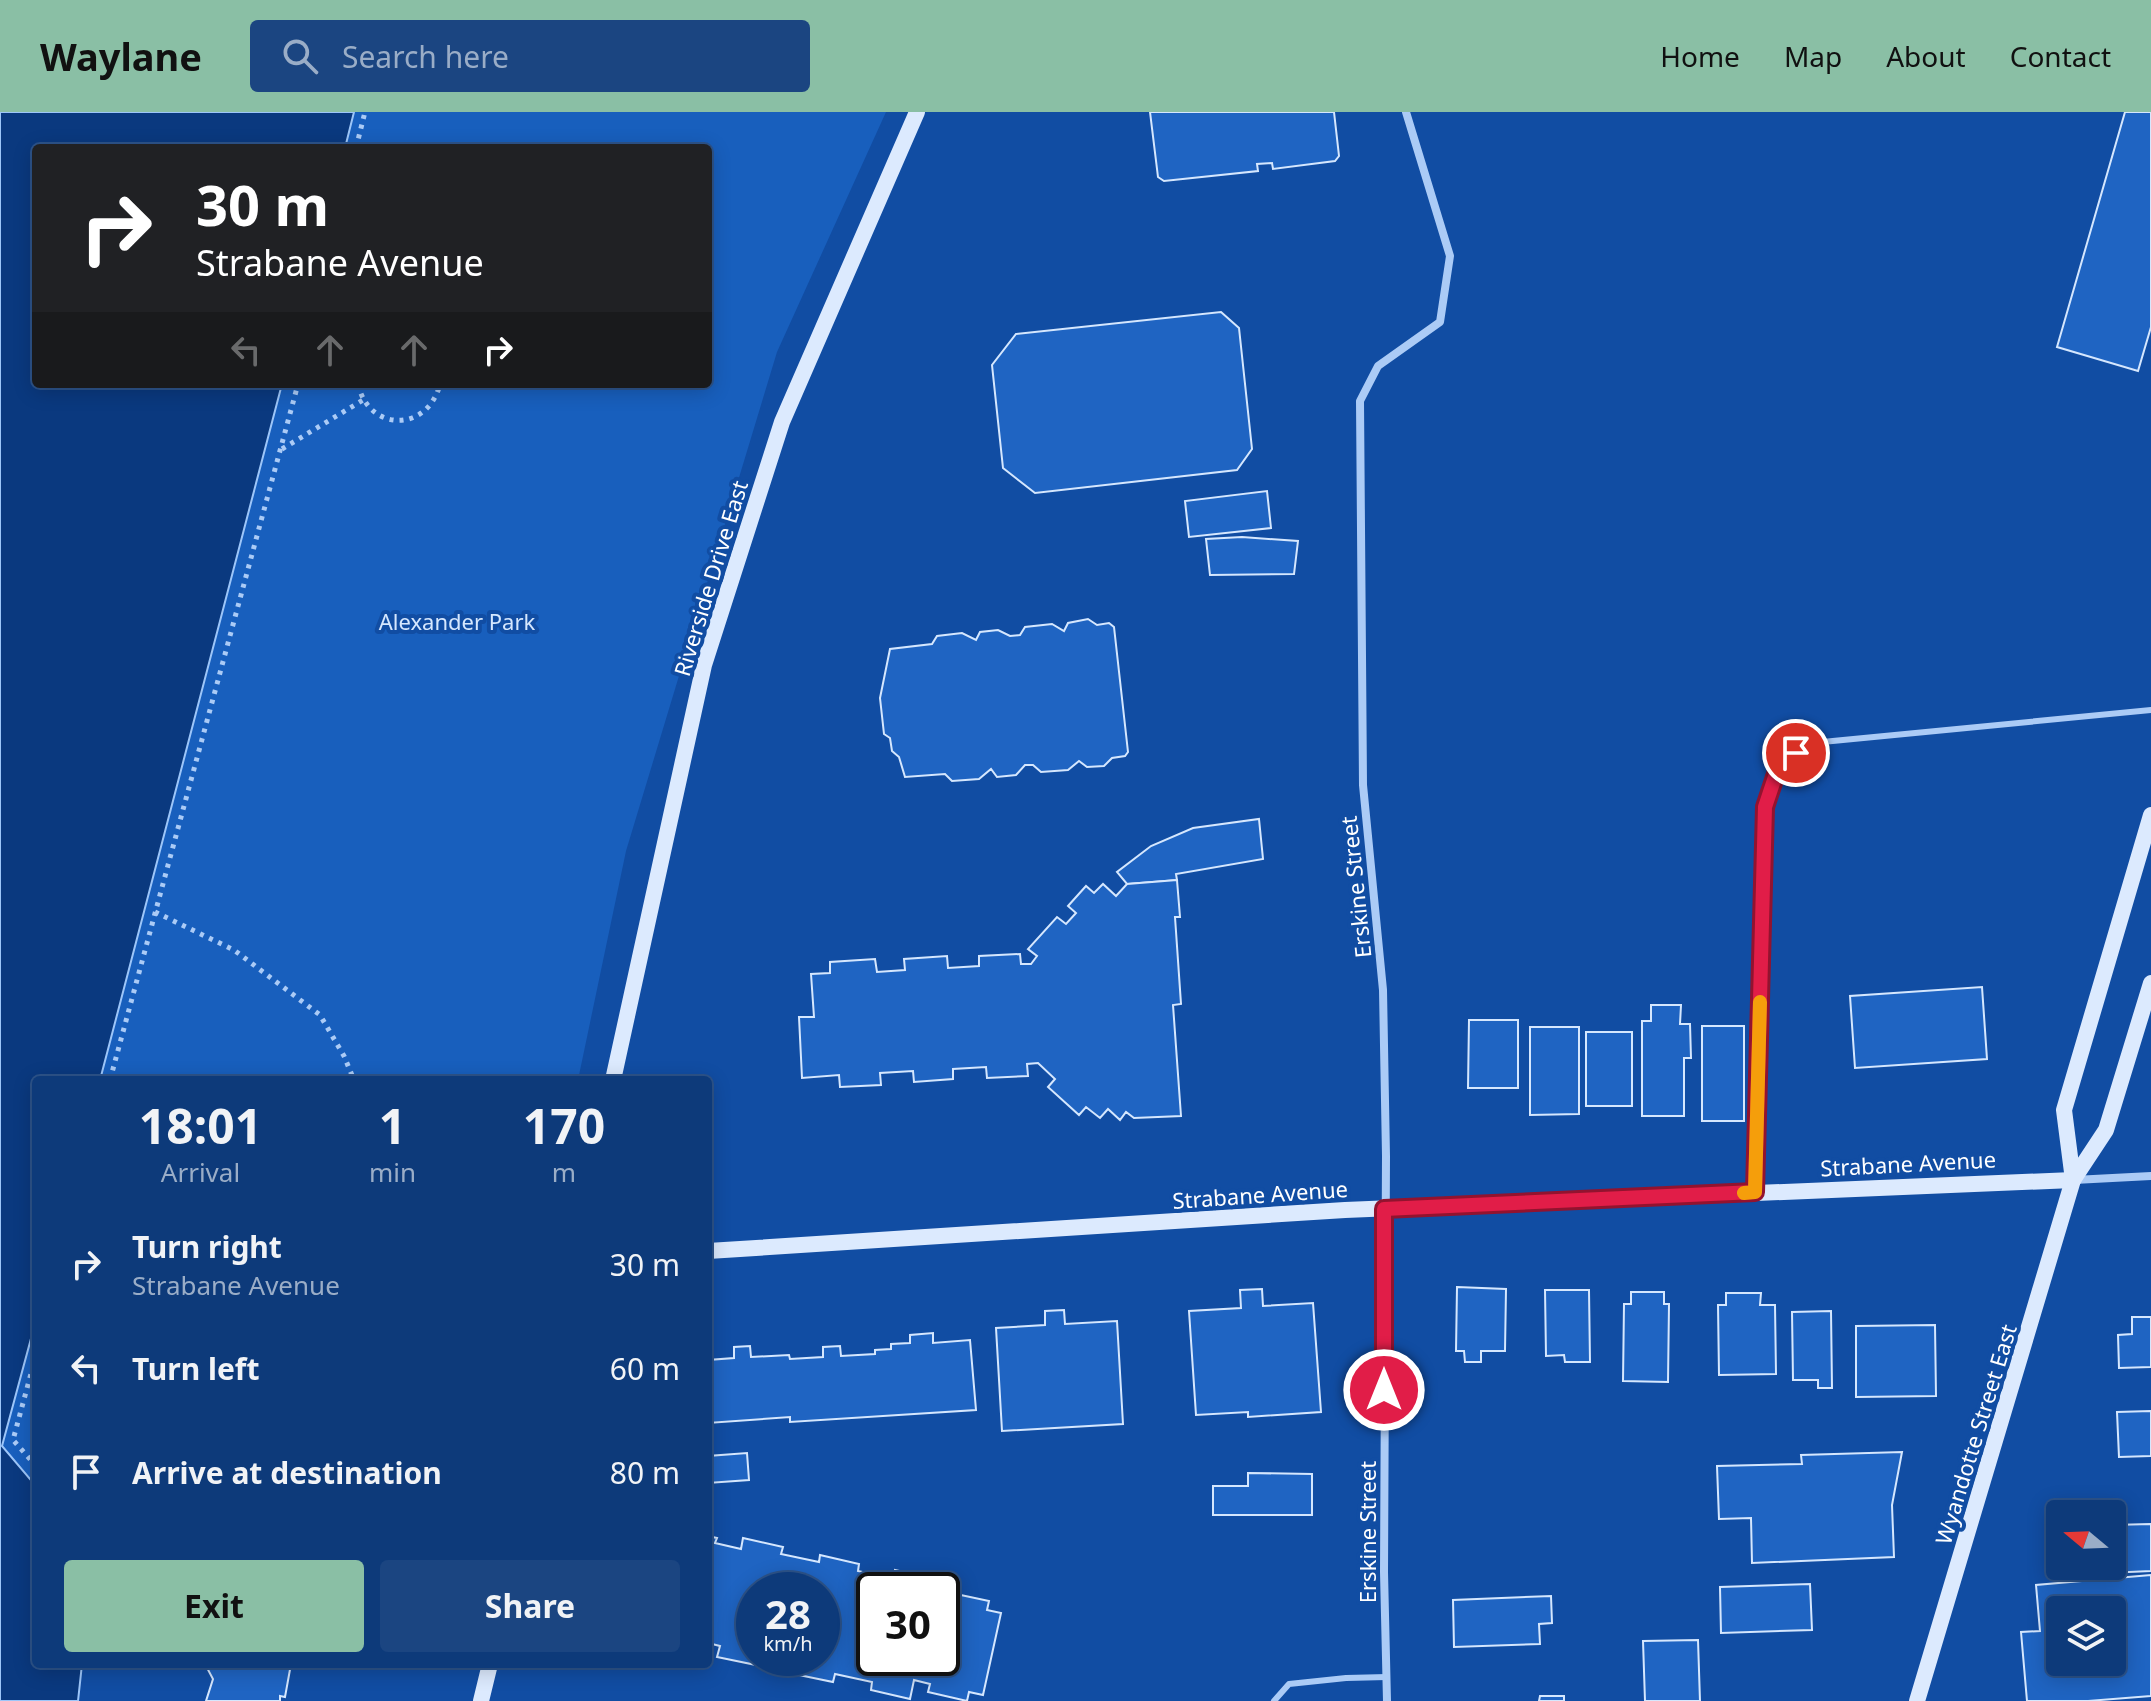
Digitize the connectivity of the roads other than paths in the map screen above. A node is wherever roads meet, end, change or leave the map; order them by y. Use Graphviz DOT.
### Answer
graph roads {
  1 [pos="917,112"];
  2 [pos="1406,112"];
  3 [pos="2151,710"];
  4 [pos="2151,815"];
  5 [pos="2151,983"];
  6 [pos="614,1076"];
  7 [pos="2151,1176"];
  8 [pos="2073,1180"];
  9 [pos="1755,1192"];
  10 [pos="1384,1209"];
  11 [pos="712,1251"];
  12 [pos="489,1668"];
  13 [pos="1387,1677"];
  14 [pos="481,1701"];
  15 [pos="1274,1701"];
  16 [pos="1387,1701"];
  17 [pos="1917,1701"];
  1 -- 6 [label="main road, Riverside Drive East"];
  2 -- 10 [label="street, Erskine Street"];
  3 -- 9 [label="lane"];
  4 -- 8 [label="main road, Wyandotte Street East"];
  5 -- 8 [label="main road, Wyandotte Street East"];
  7 -- 8 [label="street, Strabane Avenue"];
  8 -- 9 [label="main road, Strabane Avenue"];
  8 -- 17 [label="main road, Wyandotte Street East"];
  9 -- 10 [label="main road, Strabane Avenue"];
  10 -- 11 [label="main road, Strabane Avenue"];
  10 -- 13 [label="street, Erskine Street"];
  12 -- 14 [label="main road"];
  13 -- 15 [label="lane"];
  13 -- 16 [label="street, Erskine Street"];
}
